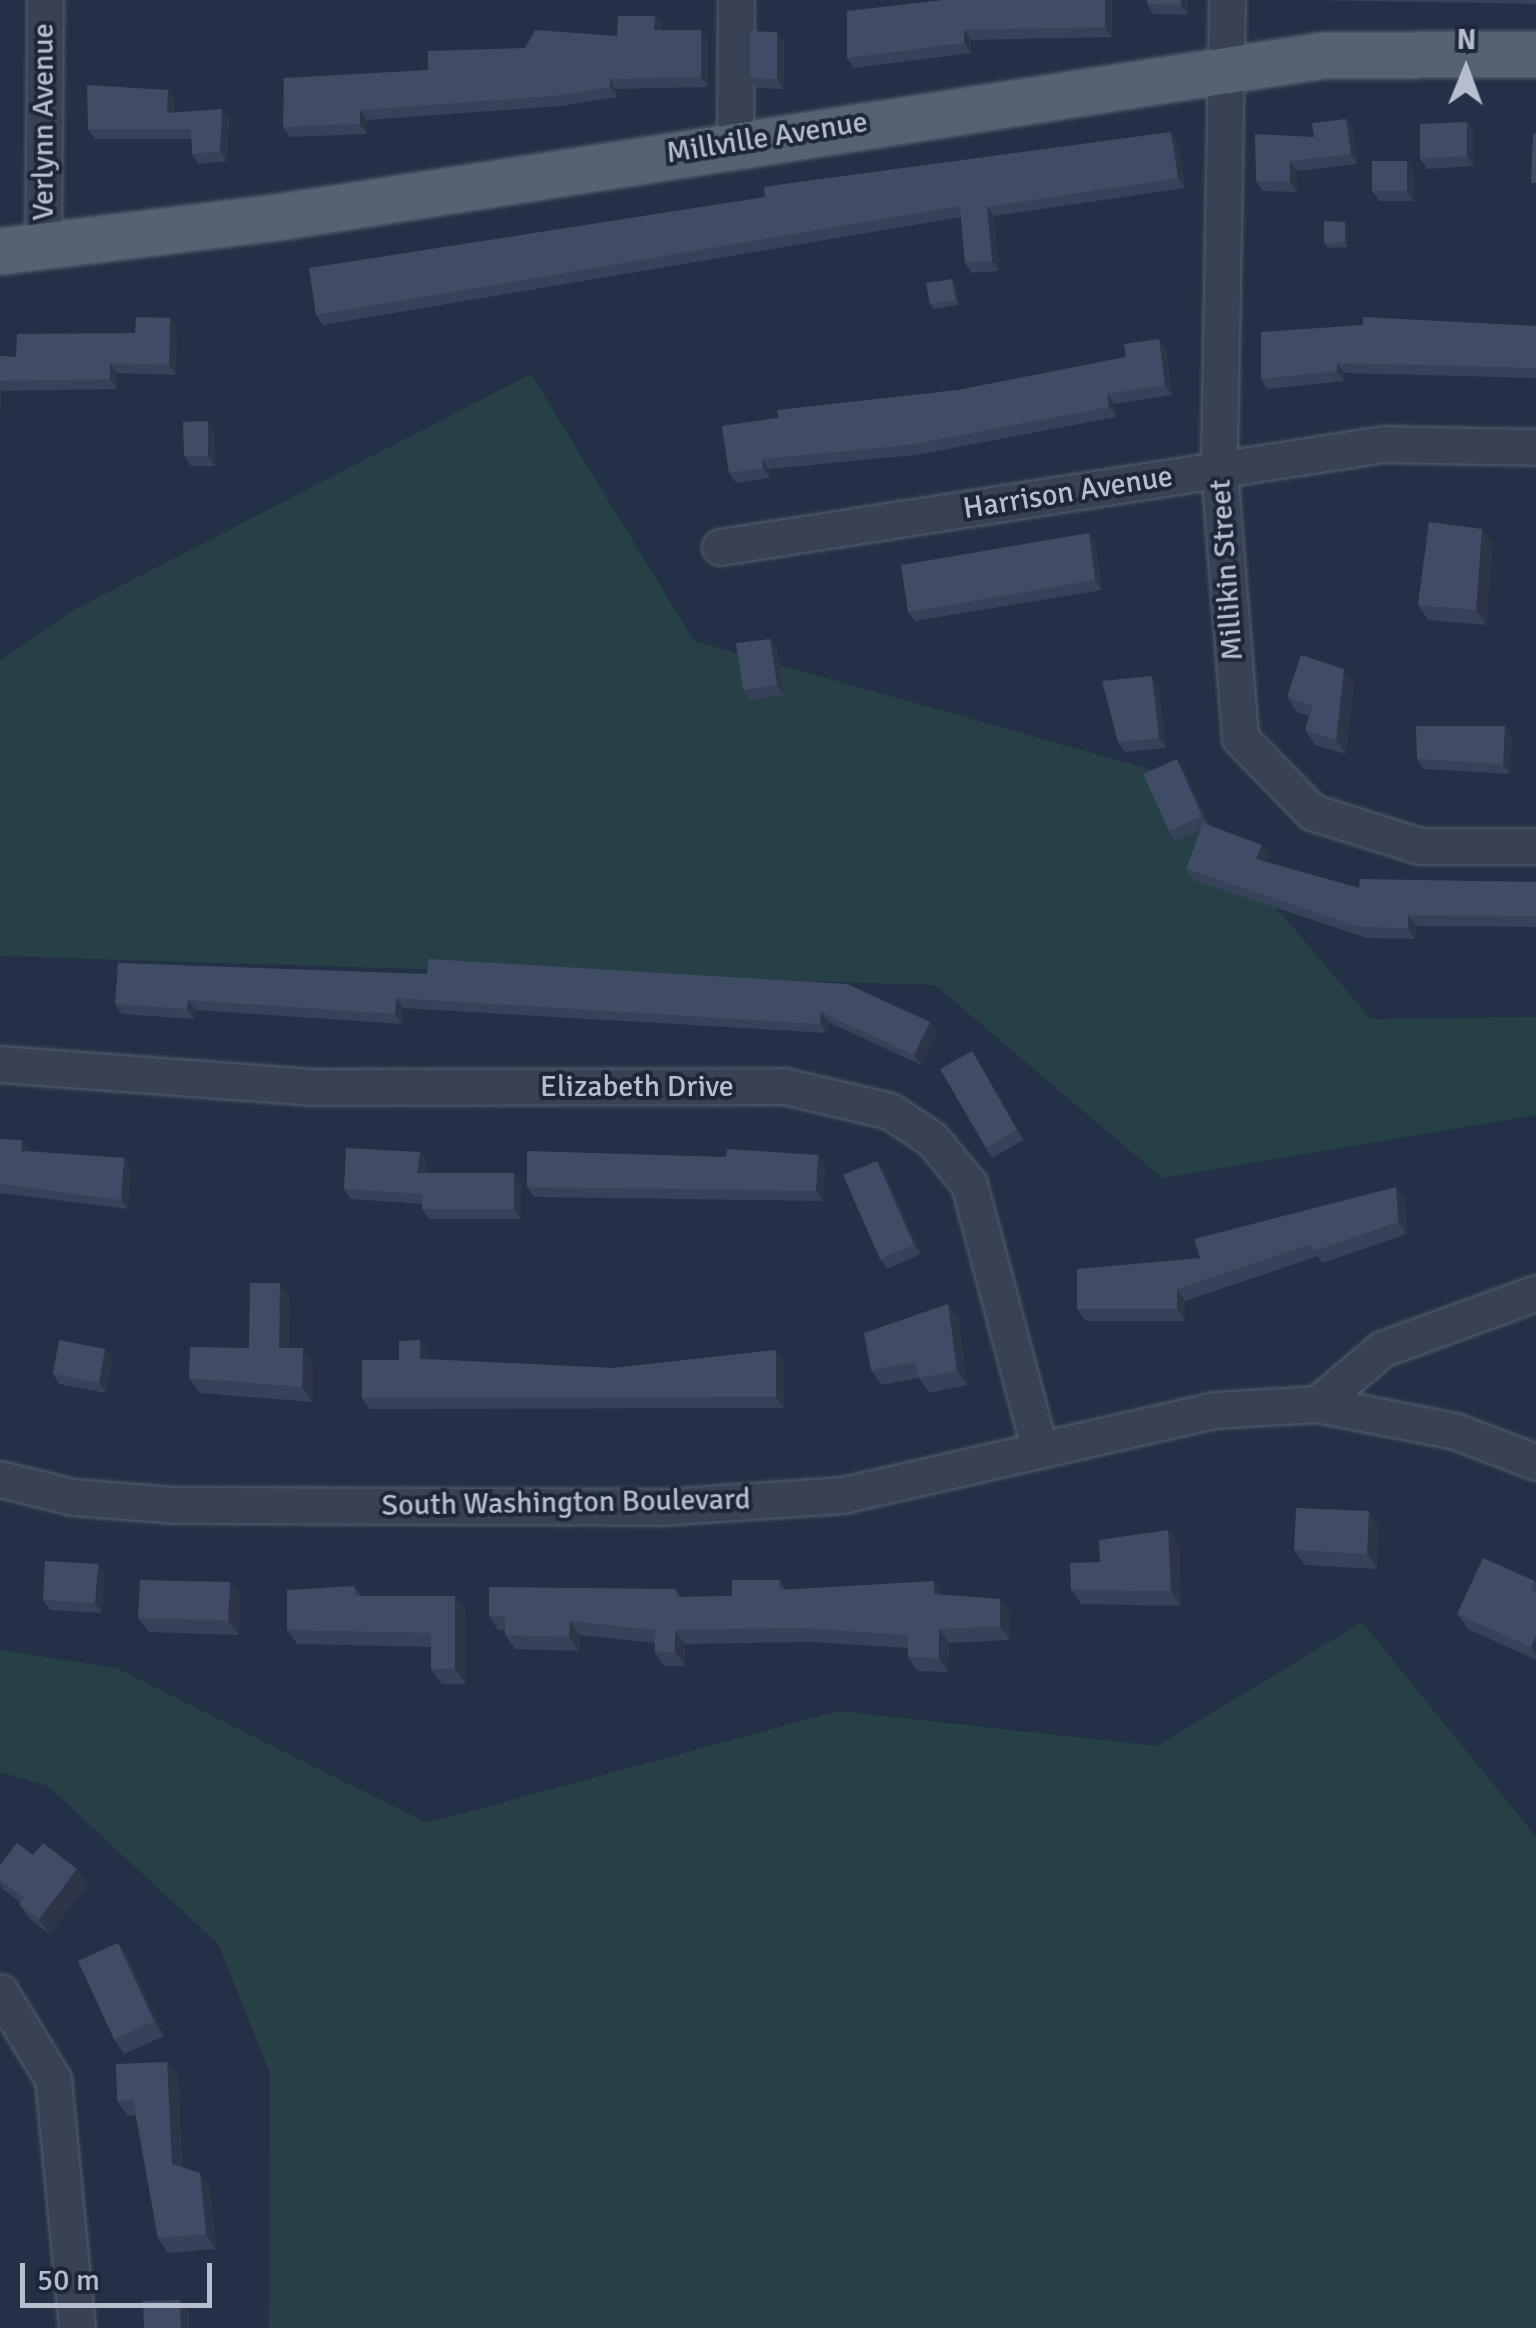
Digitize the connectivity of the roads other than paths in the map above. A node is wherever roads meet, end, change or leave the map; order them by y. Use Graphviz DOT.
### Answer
graph roads {
  1 [pos="44,0"];
  2 [pos="736,0"];
  3 [pos="1227,0"];
  4 [pos="1536,54"];
  5 [pos="1226,70"];
  6 [pos="735,141"];
  7 [pos="21,248"];
  8 [pos="1536,447"];
  9 [pos="1220,469"];
  10 [pos="720,547"];
  11 [pos="1536,846"];
  12 [pos="0,1064"];
  13 [pos="1536,1293"];
  14 [pos="1317,1404"];
  15 [pos="1040,1448"];
  16 [pos="1536,1462"];
  17 [pos="0,1479"];
  18 [pos="0,1992"];
  19 [pos="77,2328"];
  1 -- 7 [label="street, Verlynn Avenue"];
  2 -- 6 [label="street"];
  3 -- 5 [label="street, Millikin Street"];
  4 -- 5 [label="main road, Millville Avenue"];
  5 -- 6 [label="main road, Millville Avenue"];
  5 -- 9 [label="street, Millikin Street"];
  6 -- 7 [label="main road, Millville Avenue"];
  8 -- 9 [label="street, Harrison Avenue"];
  9 -- 10 [label="street, Harrison Avenue"];
  9 -- 11 [label="street, Millikin Street"];
  12 -- 15 [label="street, Elizabeth Drive"];
  13 -- 14 [label="street"];
  14 -- 15 [label="street, South Washington Boulevard"];
  14 -- 16 [label="street, South Washington Boulevard"];
  15 -- 17 [label="street, South Washington Boulevard"];
  18 -- 19 [label="street"];
}
